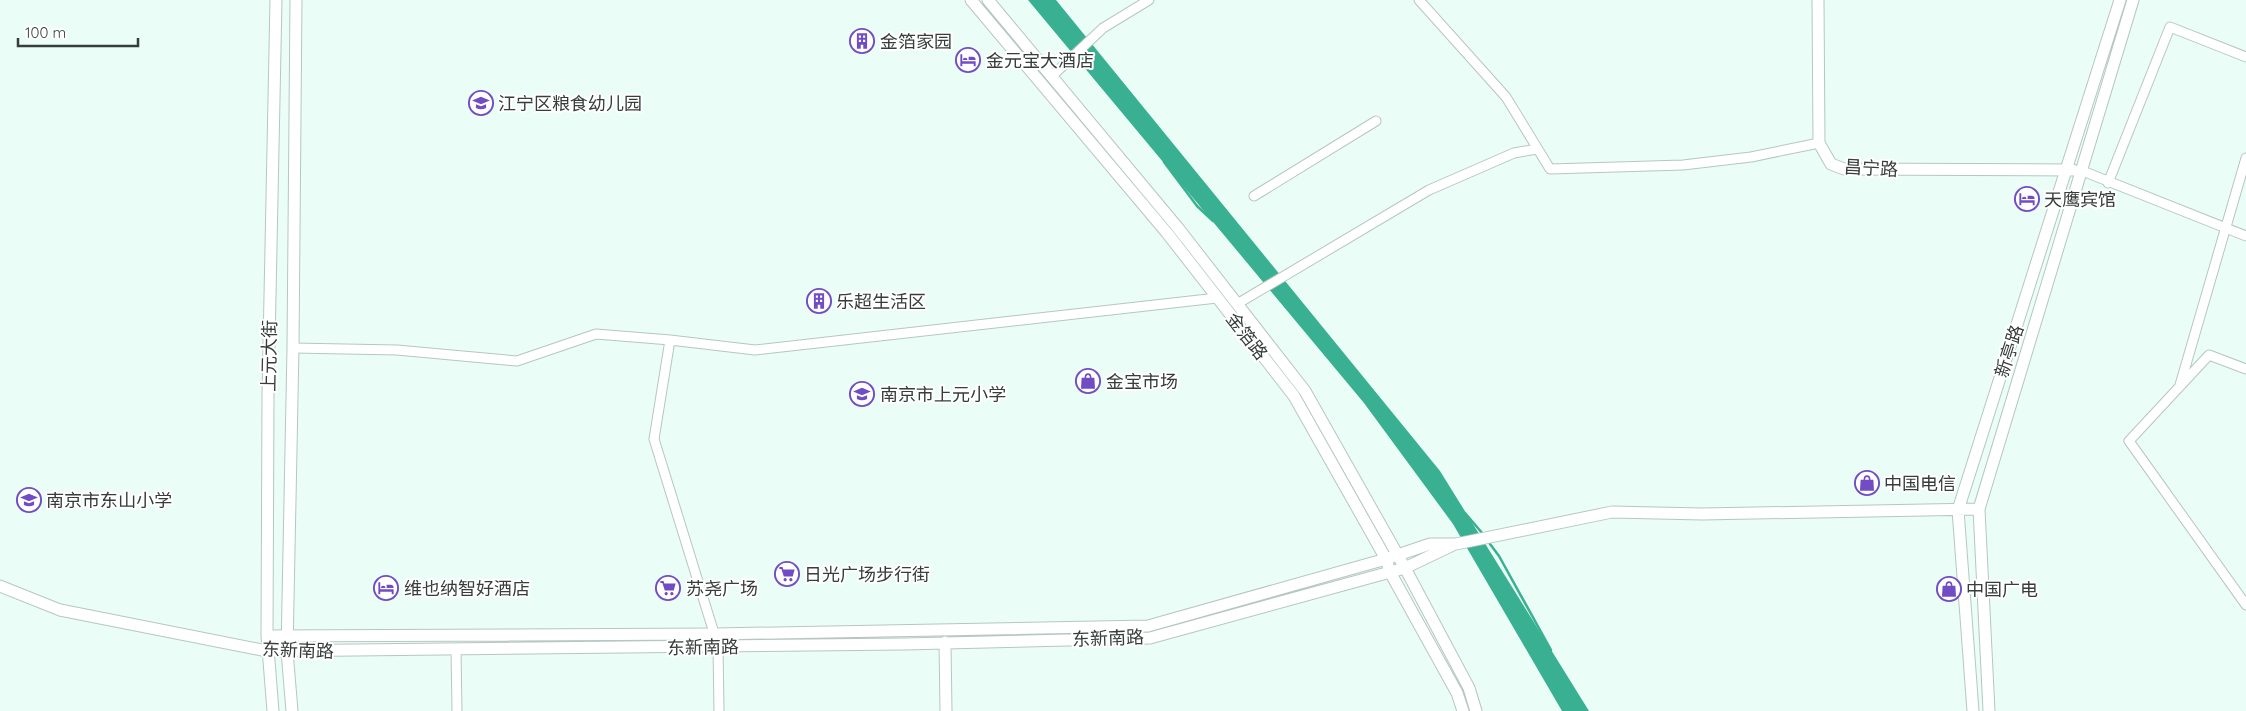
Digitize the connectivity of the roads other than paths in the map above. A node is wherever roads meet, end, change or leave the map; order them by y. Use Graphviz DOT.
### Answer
graph roads {
  1 [pos="276,0"];
  2 [pos="296,0"];
  3 [pos="972,0"];
  4 [pos="988,0"];
  5 [pos="1149,0"];
  6 [pos="1419,0"];
  7 [pos="1818,0"];
  8 [pos="2120,0"];
  9 [pos="2133,0"];
  10 [pos="2246,57"];
  11 [pos="1051,77"];
  12 [pos="1376,121"];
  13 [pos="1819,143"];
  14 [pos="1537,148"];
  15 [pos="2246,158"];
  16 [pos="2067,170"];
  17 [pos="2080,170"];
  18 [pos="2108,183"];
  19 [pos="1254,196"];
  20 [pos="2225,229"];
  21 [pos="2246,236"];
  22 [pos="1217,298"];
  23 [pos="1237,304"];
  24 [pos="670,340"];
  25 [pos="293,348"];
  26 [pos="2246,369"];
  27 [pos="2179,387"];
  28 [pos="1979,509"];
  29 [pos="1958,510"];
  30 [pos="1456,544"];
  31 [pos="1398,555"];
  32 [pos="1386,560"];
  33 [pos="1405,568"];
  34 [pos="1390,572"];
  35 [pos="0,586"];
  36 [pos="2246,605"];
  37 [pos="715,634"];
  38 [pos="267,636"];
  39 [pos="287,636"];
  40 [pos="945,642"];
  41 [pos="718,646"];
  42 [pos="456,650"];
  43 [pos="267,651"];
  44 [pos="287,651"];
  45 [pos="273,711"];
  46 [pos="292,711"];
  47 [pos="458,711"];
  48 [pos="719,711"];
  49 [pos="946,711"];
  50 [pos="1463,711"];
  51 [pos="1476,711"];
  52 [pos="1973,711"];
  53 [pos="1989,711"];
  1 -- 38 [label="main road, 上元大街"];
  2 -- 25 [label="main road, 上元大街"];
  3 -- 22 [label="main road, 金箔路"];
  4 -- 11 [label="main road, 金箔路"];
  5 -- 11 [label="street"];
  6 -- 14 [label="street"];
  7 -- 13 [label="main road"];
  8 -- 16 [label="main road, 新亭路"];
  9 -- 17 [label="main road, 新亭路"];
  10 -- 18 [label="street"];
  11 -- 23 [label="main road, 金箔路"];
  12 -- 19 [label="street"];
  13 -- 14 [label="street"];
  13 -- 16 [label="main road, 昌宁路"];
  14 -- 23 [label="street"];
  15 -- 20 [label="street"];
  16 -- 17 [label="main road, 昌宁路"];
  16 -- 29 [label="main road, 新亭路"];
  17 -- 18 [label="street"];
  17 -- 28 [label="main road, 新亭路"];
  18 -- 20 [label="street"];
  20 -- 21 [label="street"];
  20 -- 27 [label="street"];
  22 -- 24 [label="street"];
  22 -- 32 [label="main road, 金箔路"];
  23 -- 31 [label="main road, 金箔路"];
  24 -- 25 [label="street"];
  24 -- 37 [label="street"];
  25 -- 39 [label="main road, 上元大街"];
  26 -- 27 [label="street"];
  27 -- 36 [label="street"];
  28 -- 29 [label="main road"];
  28 -- 53 [label="main road, 新亭路"];
  29 -- 30 [label="main road"];
  29 -- 52 [label="main road, 新亭路"];
  30 -- 31 [label="main road, 东新南路"];
  30 -- 33 [label="main road, 东新南路"];
  31 -- 32 [label="main road, 东新南路"];
  31 -- 33 [label="main road, 金箔路"];
  32 -- 34 [label="main road, 金箔路"];
  32 -- 37 [label="main road, 东新南路"];
  33 -- 34 [label="main road, 东新南路"];
  33 -- 51 [label="main road, 金箔路"];
  34 -- 40 [label="main road, 东新南路"];
  34 -- 50 [label="main road, 金箔路"];
  35 -- 43 [label="main road, 东新南路"];
  37 -- 39 [label="main road, 东新南路"];
  37 -- 41 [label="street"];
  38 -- 39 [label="main road, 东新南路"];
  38 -- 43 [label="main road, 上元大街"];
  39 -- 44 [label="main road, 上元大街"];
  40 -- 41 [label="main road, 东新南路"];
  40 -- 49 [label="main road"];
  41 -- 42 [label="main road, 东新南路"];
  41 -- 48 [label="street"];
  42 -- 44 [label="main road, 东新南路"];
  42 -- 47 [label="street"];
  43 -- 44 [label="main road, 东新南路"];
  43 -- 45 [label="main road, 上元大街"];
  44 -- 46 [label="main road, 上元大街"];
}
